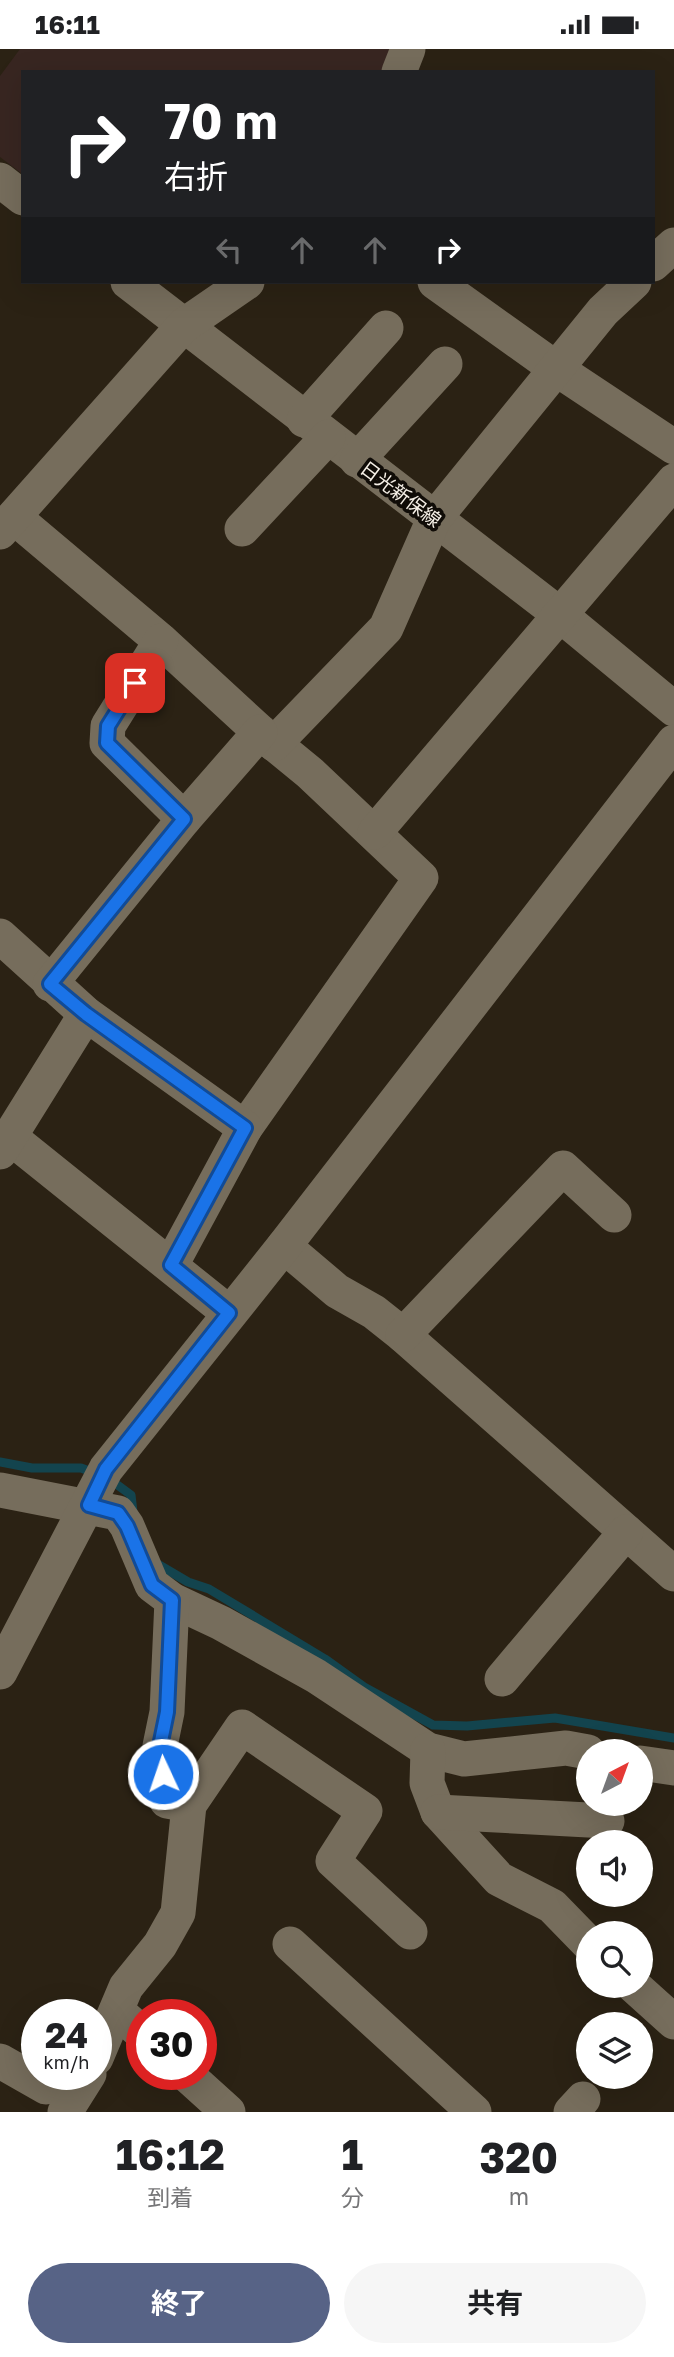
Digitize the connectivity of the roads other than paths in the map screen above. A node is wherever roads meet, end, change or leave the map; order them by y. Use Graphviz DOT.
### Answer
graph roads {
  1 [pos="408,49"];
  2 [pos="400,70"];
  3 [pos="0,180"];
  4 [pos="21,196"];
  5 [pos="674,246"];
  6 [pos="655,262"];
  7 [pos="130,284"];
  8 [pos="244,284"];
  9 [pos="438,284"];
  10 [pos="632,284"];
  11 [pos="183,326"];
  12 [pos="386,328"];
  13 [pos="444,364"];
  14 [pos="558,370"];
  15 [pos="316,428"];
  16 [pos="674,447"];
  17 [pos="357,460"];
  18 [pos="674,481"];
  19 [pos="434,519"];
  20 [pos="7,525"];
  21 [pos="242,529"];
  22 [pos="559,614"];
  23 [pos="161,641"];
  24 [pos="674,709"];
  25 [pos="267,738"];
  26 [pos="674,742"];
  27 [pos="184,819"];
  28 [pos="375,832"];
  29 [pos="0,936"];
  30 [pos="50,984"];
  31 [pos="86,1014"];
  32 [pos="245,1128"];
  33 [pos="6,1145"];
  34 [pos="614,1215"];
  35 [pos="284,1246"];
  36 [pos="171,1265"];
  37 [pos="229,1313"];
  38 [pos="403,1335"];
  39 [pos="0,1490"];
  40 [pos="89,1505"];
  41 [pos="626,1532"];
  42 [pos="674,1574"];
  43 [pos="172,1600"];
  44 [pos="0,1672"];
  45 [pos="502,1679"];
  46 [pos="428,1750"];
  47 [pos="576,1750"];
  48 [pos="653,1765"];
  49 [pos="674,1768"];
  50 [pos="190,1805"];
  51 [pos="438,1812"];
  52 [pos="607,1821"];
  53 [pos="576,1931"];
  54 [pos="410,1932"];
  55 [pos="290,1944"];
  56 [pos="647,1998"];
  57 [pos="127,1999"];
  58 [pos="674,2022"];
  59 [pos="126,2026"];
  60 [pos="112,2039"];
  61 [pos="0,2061"];
  62 [pos="21,2068"];
  63 [pos="204,2090"];
  64 [pos="228,2112"];
  65 [pos="474,2112"];
  1 -- 2 [label="street"];
  3 -- 4 [label="street"];
  5 -- 6 [label="street"];
  7 -- 11 [label="street, 日光新保線"];
  8 -- 11 [label="street"];
  9 -- 14 [label="street"];
  10 -- 14 [label="street"];
  11 -- 15 [label="street, 日光新保線"];
  11 -- 20 [label="street"];
  12 -- 15 [label="street"];
  13 -- 17 [label="street"];
  14 -- 16 [label="street"];
  14 -- 19 [label="street"];
  15 -- 17 [label="street, 日光新保線"];
  15 -- 21 [label="street"];
  17 -- 19 [label="street, 日光新保線"];
  18 -- 22 [label="street"];
  19 -- 22 [label="street, 日光新保線"];
  19 -- 25 [label="street"];
  20 -- 23 [label="street"];
  22 -- 24 [label="street, 日光新保線"];
  22 -- 28 [label="street"];
  23 -- 25 [label="street"];
  23 -- 27 [label="street"];
  25 -- 27 [label="street"];
  25 -- 28 [label="street"];
  26 -- 35 [label="street"];
  27 -- 30 [label="street"];
  28 -- 32 [label="street"];
  29 -- 30 [label="street"];
  30 -- 31 [label="street"];
  31 -- 32 [label="street"];
  31 -- 33 [label="street"];
  32 -- 36 [label="street"];
  33 -- 36 [label="street"];
  34 -- 38 [label="street"];
  35 -- 37 [label="street"];
  35 -- 38 [label="street"];
  36 -- 37 [label="street"];
  37 -- 40 [label="street"];
  38 -- 41 [label="street"];
  39 -- 40 [label="street"];
  40 -- 43 [label="street"];
  40 -- 44 [label="street"];
  41 -- 42 [label="street"];
  41 -- 45 [label="street"];
  43 -- 46 [label="street"];
  43 -- 50 [label="street"];
  46 -- 47 [label="street"];
  46 -- 51 [label="street"];
  48 -- 49 [label="street"];
  50 -- 54 [label="street"];
  50 -- 57 [label="street"];
  51 -- 52 [label="street"];
  51 -- 53 [label="street"];
  55 -- 65 [label="street"];
  56 -- 58 [label="street"];
  59 -- 60 [label="street"];
  61 -- 62 [label="street"];
  63 -- 64 [label="street"];
}
